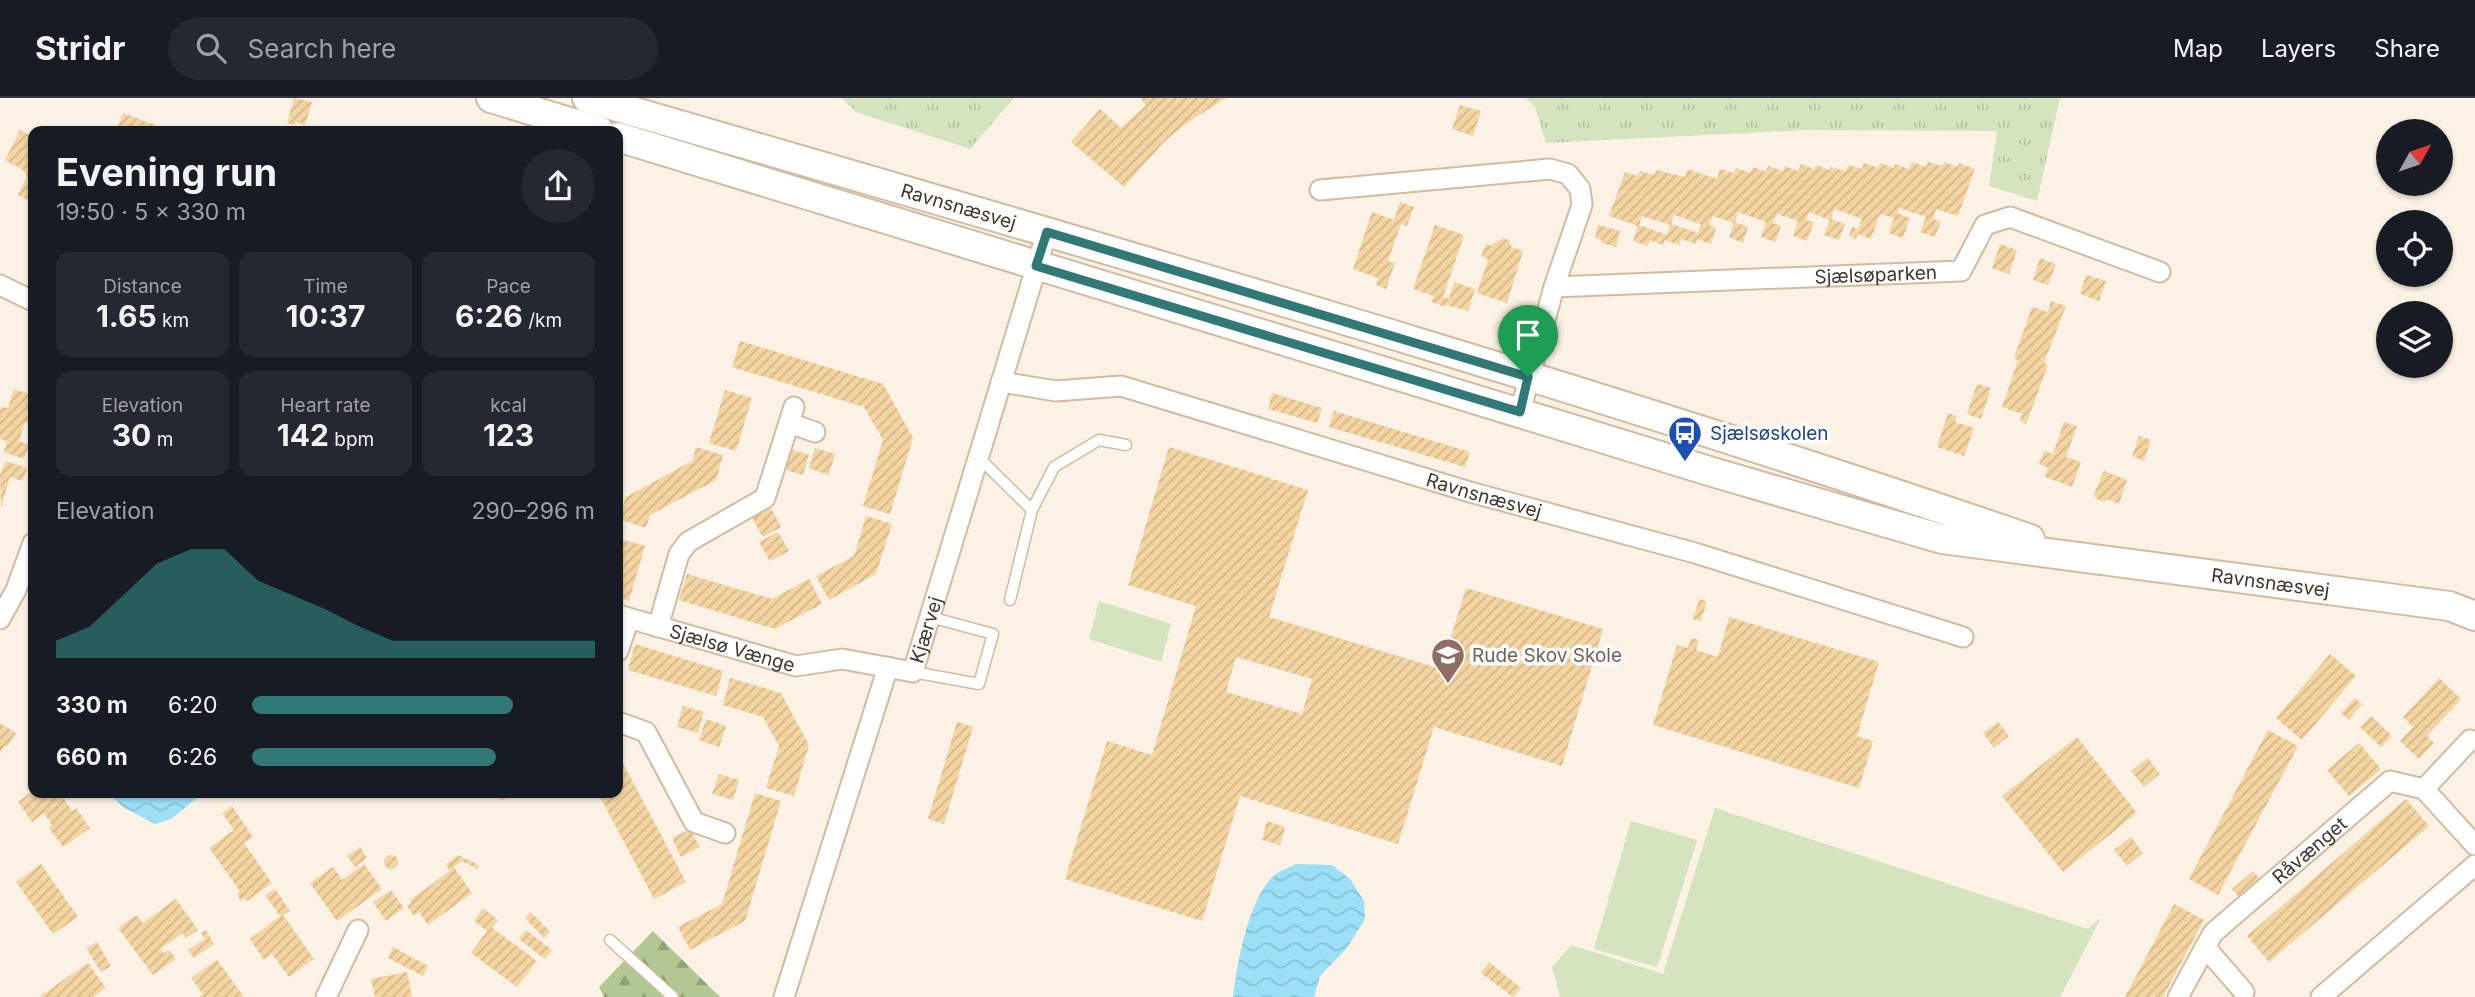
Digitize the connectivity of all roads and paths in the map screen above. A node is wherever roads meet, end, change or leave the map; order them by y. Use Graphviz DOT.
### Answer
graph roads {
  1 [pos="491,98"];
  2 [pos="587,98"];
  3 [pos="582,126"];
  4 [pos="623,139"];
  5 [pos="1320,190"];
  6 [pos="1047,232"];
  7 [pos="1036,266"];
  8 [pos="2160,272"];
  9 [pos="0,285"];
  10 [pos="1554,287"];
  11 [pos="28,299"];
  12 [pos="1528,377"];
  13 [pos="1001,382"];
  14 [pos="1520,412"];
  15 [pos="815,432"];
  16 [pos="1126,445"];
  17 [pos="978,457"];
  18 [pos="1032,510"];
  19 [pos="28,557"];
  20 [pos="2092,561"];
  21 [pos="1010,600"];
  22 [pos="2462,605"];
  23 [pos="2475,616"];
  24 [pos="623,617"];
  25 [pos="930,617"];
  26 [pos="0,620"];
  27 [pos="658,627"];
  28 [pos="1963,637"];
  29 [pos="888,667"];
  30 [pos="913,672"];
  31 [pos="623,724"];
  32 [pos="2470,740"];
  33 [pos="2424,789"];
  34 [pos="725,833"];
  35 [pos="2475,845"];
  36 [pos="2475,865"];
  37 [pos="358,930"];
  38 [pos="610,940"];
  39 [pos="2205,947"];
  40 [pos="2244,992"];
  41 [pos="326,997"];
  42 [pos="673,997"];
  43 [pos="784,997"];
  44 [pos="2178,997"];
  45 [pos="2321,997"];
  1 -- 3 [label="main road"];
  2 -- 6 [label="main road, Ravnsnæsvej"];
  4 -- 7 [label="main road, Ravnsnæsvej"];
  5 -- 10 [label="street"];
  6 -- 7 [label="street, Kjærvej"];
  6 -- 12 [label="main road, Ravnsnæsvej"];
  7 -- 13 [label="street, Kjærvej"];
  7 -- 14 [label="main road, Ravnsnæsvej"];
  8 -- 10 [label="street, Sjælsøparken"];
  9 -- 11 [label="street"];
  10 -- 12 [label="street"];
  12 -- 14 [label="street"];
  12 -- 20 [label="main road, Ravnsnæsvej"];
  13 -- 17 [label="street, Kjærvej"];
  13 -- 28 [label="street, Ravnsnæsvej"];
  14 -- 20 [label="main road, Ravnsnæsvej"];
  15 -- 27 [label="street, Sjælsø Vænge"];
  16 -- 18 [label="lane"];
  17 -- 18 [label="lane"];
  17 -- 25 [label="street, Kjærvej"];
  18 -- 21 [label="lane"];
  19 -- 26 [label="street"];
  20 -- 22 [label="main road, Ravnsnæsvej"];
  22 -- 23 [label="main road, Ravnsnæsvej"];
  24 -- 27 [label="street, Sjælsø Vænge"];
  25 -- 30 [label="street, Kjærvej"];
  25 -- 30 [label="lane"];
  27 -- 29 [label="street, Sjælsø Vænge"];
  29 -- 30 [label="street, Kjærvej"];
  29 -- 43 [label="street, Kjærvej"];
  31 -- 34 [label="street"];
  32 -- 33 [label="street"];
  33 -- 35 [label="street"];
  33 -- 39 [label="street, Råvænget"];
  36 -- 45 [label="street"];
  37 -- 41 [label="street"];
  38 -- 42 [label="lane"];
  39 -- 40 [label="street"];
  39 -- 44 [label="street, Råvænget"];
}
